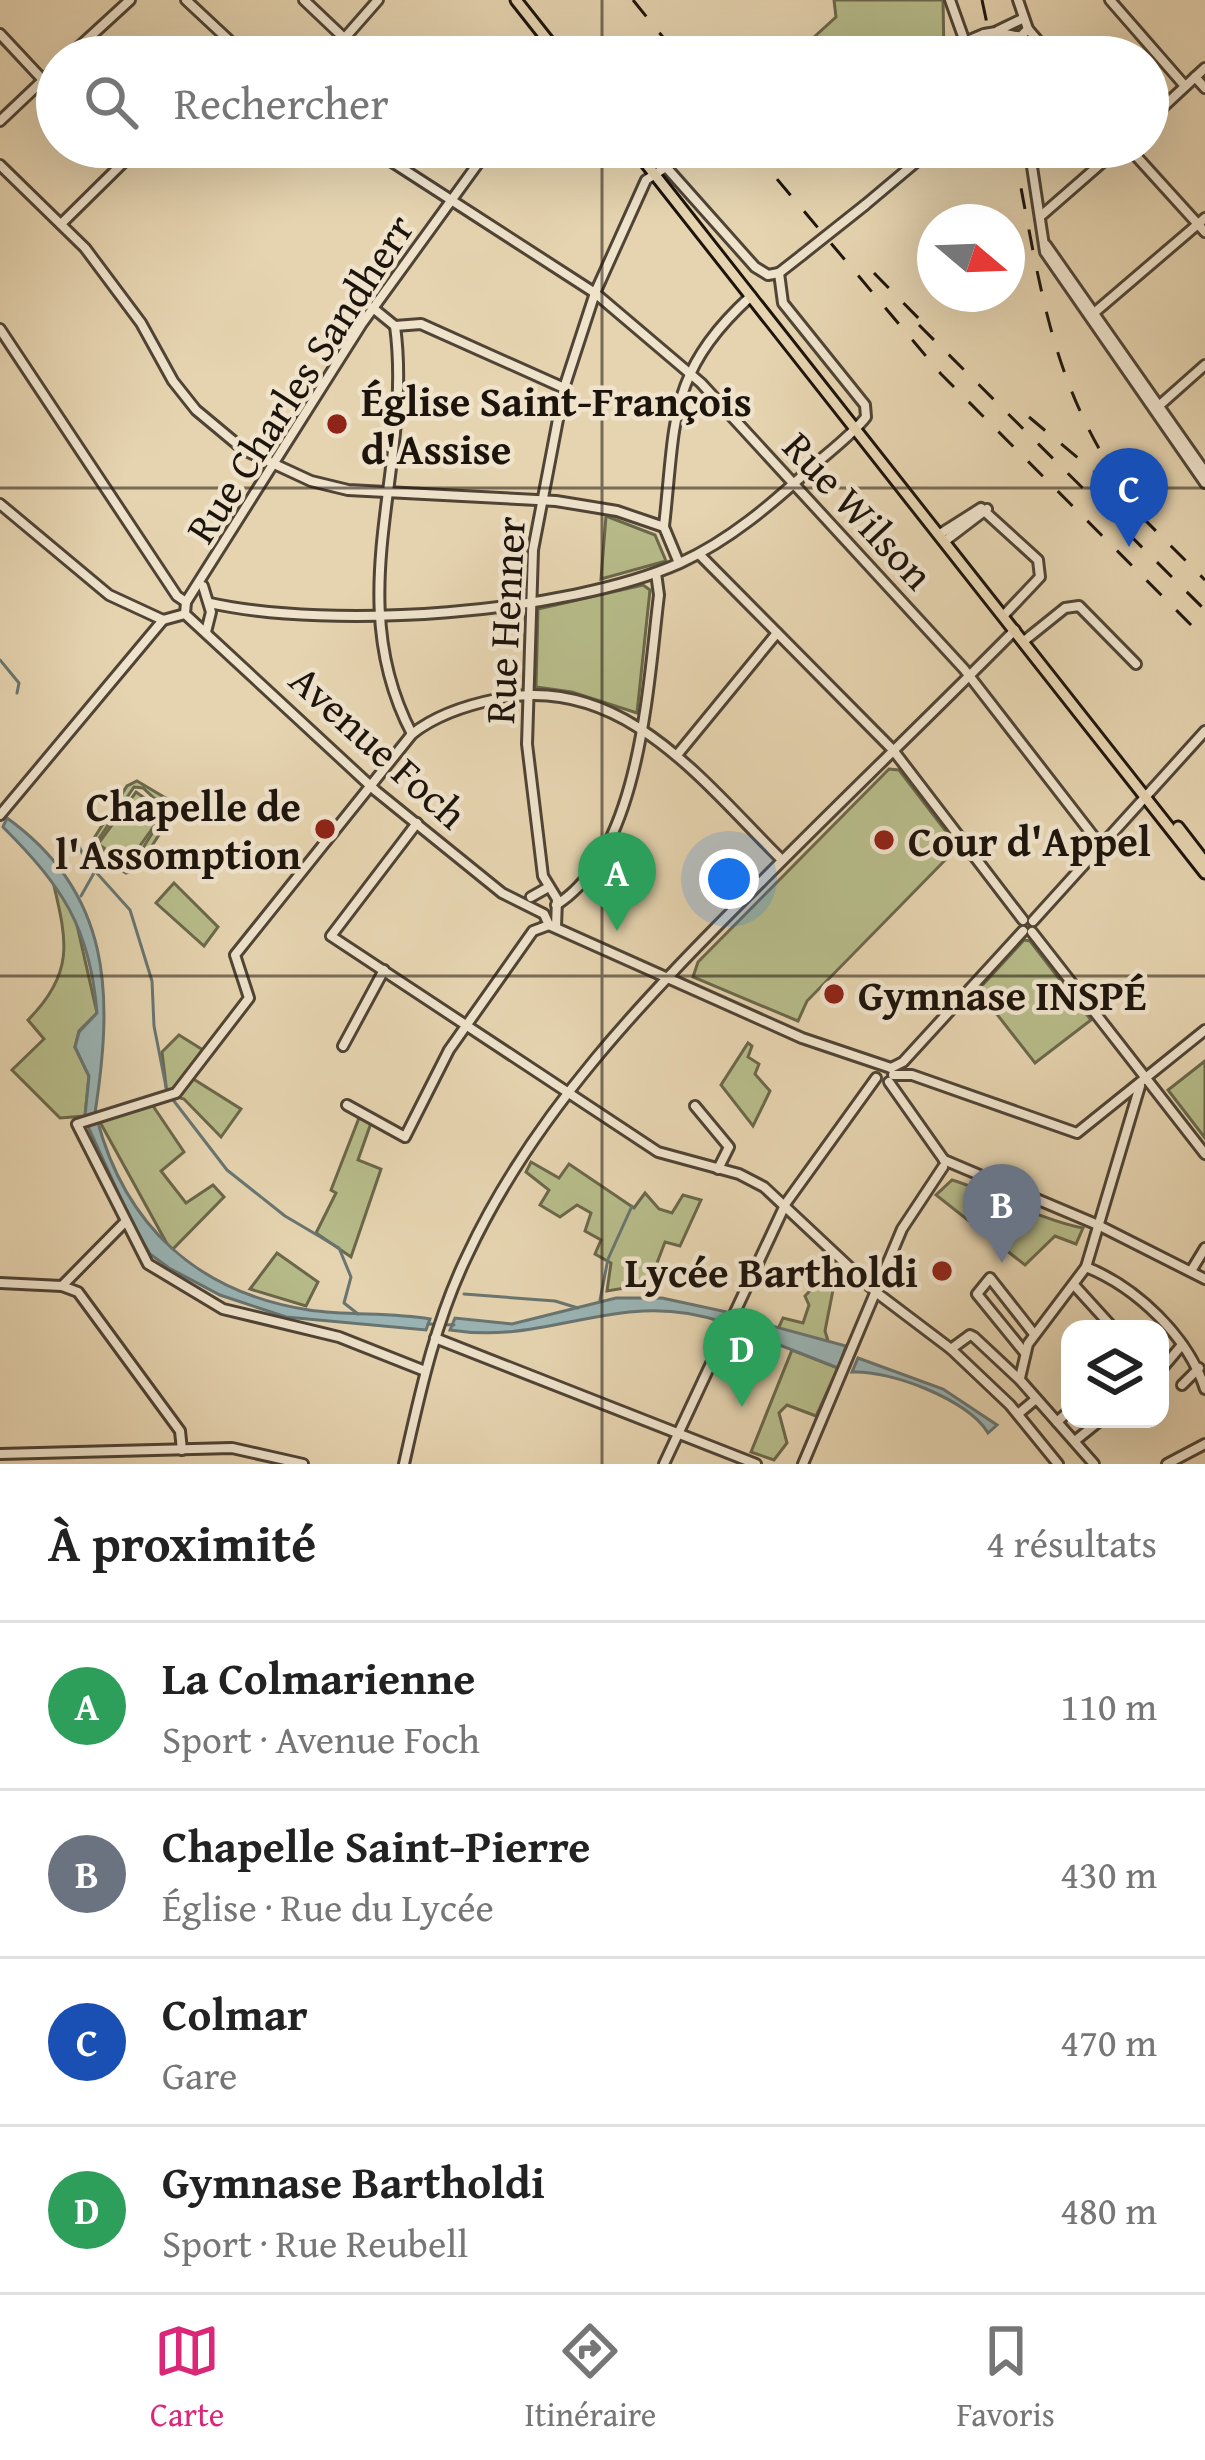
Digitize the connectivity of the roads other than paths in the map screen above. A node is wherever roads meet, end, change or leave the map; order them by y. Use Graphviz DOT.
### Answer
graph roads {
  1 [pos="130,0"];
  2 [pos="304,0"];
  3 [pos="378,0"];
  4 [pos="516,0"];
  5 [pos="950,0"];
  6 [pos="1110,0"];
  7 [pos="190,1"];
  8 [pos="1018,1"];
  9 [pos="1018,28"];
  10 [pos="0,34"];
  11 [pos="91,36"];
  12 [pos="226,36"];
  13 [pos="342,36"];
  14 [pos="346,36"];
  15 [pos="544,36"];
  16 [pos="961,36"];
  17 [pos="979,36"];
  18 [pos="1017,36"];
  19 [pos="1031,36"];
  20 [pos="1141,36"];
  21 [pos="1169,68"];
  22 [pos="1205,68"];
  23 [pos="36,73"];
  24 [pos="1195,77"];
  25 [pos="1185,86"];
  26 [pos="36,87"];
  27 [pos="1205,88"];
  28 [pos="1169,101"];
  29 [pos="0,121"];
  30 [pos="0,165"];
  31 [pos="118,168"];
  32 [pos="403,168"];
  33 [pos="474,168"];
  34 [pos="650,168"];
  35 [pos="907,168"];
  36 [pos="1033,168"];
  37 [pos="1099,168"];
  38 [pos="1145,168"];
  39 [pos="653,172"];
  40 [pos="452,197"];
  41 [pos="1041,216"];
  42 [pos="61,224"];
  43 [pos="1203,225"];
  44 [pos="779,273"];
  45 [pos="595,293"];
  46 [pos="751,296"];
  47 [pos="373,308"];
  48 [pos="1093,315"];
  49 [pos="394,326"];
  50 [pos="0,329"];
  51 [pos="1205,365"];
  52 [pos="688,372"];
  53 [pos="564,388"];
  54 [pos="1158,407"];
  55 [pos="854,425"];
  56 [pos="273,464"];
  57 [pos="1205,472"];
  58 [pos="1205,483"];
  59 [pos="794,484"];
  60 [pos="384,495"];
  61 [pos="541,500"];
  62 [pos="0,504"];
  63 [pos="664,526"];
  64 [pos="942,537"];
  65 [pos="699,554"];
  66 [pos="680,563"];
  67 [pos="656,573"];
  68 [pos="528,604"];
  69 [pos="201,607"];
  70 [pos="185,614"];
  71 [pos="1004,615"];
  72 [pos="380,616"];
  73 [pos="163,620"];
  74 [pos="1015,630"];
  75 [pos="776,633"];
  76 [pos="1026,639"];
  77 [pos="1136,664"];
  78 [pos="968,675"];
  79 [pos="525,695"];
  80 [pos="644,728"];
  81 [pos="1203,733"];
  82 [pos="412,734"];
  83 [pos="892,750"];
  84 [pos="676,755"];
  85 [pos="370,785"];
  86 [pos="1148,794"];
  87 [pos="2,813"];
  88 [pos="416,824"];
  89 [pos="1101,846"];
  90 [pos="782,860"];
  91 [pos="1205,862"];
  92 [pos="1205,873"];
  93 [pos="543,892"];
  94 [pos="570,895"];
  95 [pos="514,900"];
  96 [pos="533,909"];
  97 [pos="551,910"];
  98 [pos="1028,926"];
  99 [pos="553,927"];
  100 [pos="384,970"];
  101 [pos="664,979"];
  102 [pos="466,1023"];
  103 [pos="1205,1030"];
  104 [pos="343,1046"];
  105 [pos="845,1055"];
  106 [pos="889,1072"];
  107 [pos="876,1076"];
  108 [pos="1143,1080"];
  109 [pos="568,1091"];
  110 [pos="346,1106"];
  111 [pos="695,1106"];
  112 [pos="1205,1154"];
  113 [pos="947,1165"];
  114 [pos="718,1169"];
  115 [pos="786,1203"];
  116 [pos="124,1223"];
  117 [pos="1098,1225"];
  118 [pos="1205,1248"];
  119 [pos="1086,1267"];
  120 [pos="1191,1271"];
  121 [pos="1205,1279"];
  122 [pos="0,1283"];
  123 [pos="1074,1285"];
  124 [pos="62,1286"];
  125 [pos="877,1293"];
  126 [pos="1106,1320"];
  127 [pos="436,1334"];
  128 [pos="1034,1334"];
  129 [pos="1181,1346"];
  130 [pos="951,1349"];
  131 [pos="1025,1353"];
  132 [pos="1169,1360"];
  133 [pos="1198,1368"];
  134 [pos="425,1371"];
  135 [pos="1020,1380"];
  136 [pos="1182,1385"];
  137 [pos="1205,1389"];
  138 [pos="1036,1399"];
  139 [pos="1018,1414"];
  140 [pos="1061,1418"];
  141 [pos="1058,1421"];
  142 [pos="1091,1428"];
  143 [pos="676,1432"];
  144 [pos="1076,1440"];
  145 [pos="1205,1444"];
  146 [pos="181,1450"];
  147 [pos="0,1454"];
  148 [pos="743,1462"];
  149 [pos="179,1464"];
  150 [pos="303,1464"];
  151 [pos="404,1464"];
  152 [pos="664,1464"];
  153 [pos="756,1464"];
  154 [pos="803,1464"];
  155 [pos="1058,1464"];
  156 [pos="1094,1464"];
  157 [pos="1167,1464"];
  1 -- 11 [label="street"];
  2 -- 13 [label="street"];
  3 -- 14 [label="street"];
  4 -- 15 [label="main road"];
  5 -- 16 [label="street"];
  6 -- 20 [label="street"];
  7 -- 12 [label="street"];
  8 -- 9 [label="street"];
  9 -- 17 [label="street, bridge"];
  9 -- 18 [label="street"];
  9 -- 19 [label="street"];
  10 -- 23 [label="street"];
  21 -- 25 [label="street"];
  22 -- 24 [label="street"];
  24 -- 25 [label="street"];
  24 -- 27 [label="street"];
  25 -- 28 [label="street"];
  26 -- 29 [label="street"];
  30 -- 42 [label="street"];
  31 -- 42 [label="street"];
  32 -- 40 [label="street, Rue Wilson"];
  33 -- 40 [label="street, Rue Charles Sandherr"];
  34 -- 39 [label="main road"];
  35 -- 44 [label="street, bridge"];
  36 -- 41 [label="street"];
  37 -- 41 [label="street"];
  38 -- 43 [label="street"];
  39 -- 44 [label="street"];
  39 -- 45 [label="street, Rue Henner"];
  39 -- 46 [label="main road"];
  40 -- 45 [label="street, Rue Wilson"];
  40 -- 47 [label="street, Rue Charles Sandherr"];
  41 -- 48 [label="street"];
  42 -- 56 [label="street"];
  43 -- 48 [label="street"];
  44 -- 55 [label="street"];
  45 -- 52 [label="street, Rue Wilson"];
  45 -- 53 [label="street, Rue Henner"];
  46 -- 52 [label="street"];
  46 -- 55 [label="main road"];
  47 -- 49 [label="street"];
  47 -- 56 [label="street, Rue Charles Sandherr"];
  48 -- 54 [label="street"];
  49 -- 53 [label="street"];
  49 -- 60 [label="street"];
  50 -- 69 [label="street"];
  51 -- 54 [label="street"];
  52 -- 59 [label="street, Rue Wilson"];
  52 -- 63 [label="street"];
  53 -- 61 [label="street, Rue Henner"];
  54 -- 57 [label="street"];
  54 -- 58 [label="street"];
  55 -- 59 [label="street"];
  55 -- 64 [label="main road"];
  56 -- 60 [label="street"];
  56 -- 69 [label="street, Rue Charles Sandherr"];
  59 -- 65 [label="street"];
  59 -- 78 [label="street, Rue Wilson"];
  60 -- 61 [label="street"];
  60 -- 72 [label="street"];
  61 -- 63 [label="street"];
  61 -- 68 [label="street, Rue Henner"];
  62 -- 73 [label="street"];
  63 -- 66 [label="street"];
  64 -- 71 [label="main road"];
  64 -- 71 [label="street"];
  65 -- 66 [label="street"];
  65 -- 75 [label="street"];
  66 -- 67 [label="street"];
  67 -- 68 [label="street"];
  67 -- 80 [label="street"];
  68 -- 72 [label="street"];
  68 -- 79 [label="street, Rue Henner"];
  69 -- 70 [label="street"];
  69 -- 70 [label="street"];
  69 -- 72 [label="street"];
  69 -- 85 [label="street, Avenue Foch"];
  70 -- 73 [label="street"];
  71 -- 74 [label="main road"];
  72 -- 82 [label="street"];
  73 -- 87 [label="street"];
  74 -- 76 [label="main road"];
  74 -- 78 [label="street"];
  75 -- 83 [label="street"];
  75 -- 84 [label="street"];
  76 -- 77 [label="street"];
  76 -- 86 [label="main road"];
  78 -- 83 [label="street"];
  78 -- 89 [label="street, Rue Wilson"];
  79 -- 80 [label="street"];
  79 -- 82 [label="street"];
  79 -- 93 [label="street, Rue Henner"];
  80 -- 84 [label="street"];
  80 -- 94 [label="street"];
  81 -- 86 [label="street"];
  82 -- 85 [label="street"];
  83 -- 90 [label="street"];
  83 -- 98 [label="street"];
  84 -- 90 [label="street"];
  85 -- 88 [label="street, Avenue Foch"];
  85 -- 116 [label="street"];
  86 -- 89 [label="street"];
  86 -- 91 [label="main road"];
  86 -- 92 [label="main road"];
  88 -- 95 [label="street, Avenue Foch"];
  88 -- 100 [label="street"];
  89 -- 98 [label="street"];
  90 -- 101 [label="street"];
  93 -- 94 [label="street"];
  93 -- 95 [label="street"];
  93 -- 96 [label="street"];
  93 -- 97 [label="street"];
  94 -- 97 [label="street"];
  95 -- 96 [label="street, Avenue Foch"];
  96 -- 97 [label="street, Avenue Foch"];
  97 -- 99 [label="street"];
  98 -- 106 [label="street"];
  98 -- 108 [label="street"];
  99 -- 101 [label="street"];
  99 -- 102 [label="street"];
  100 -- 102 [label="street"];
  100 -- 104 [label="street"];
  101 -- 105 [label="street"];
  101 -- 109 [label="street"];
  102 -- 109 [label="street"];
  102 -- 110 [label="street"];
  103 -- 108 [label="street"];
  105 -- 106 [label="street"];
  105 -- 107 [label="street"];
  106 -- 107 [label="street"];
  106 -- 107 [label="street"];
  106 -- 108 [label="street"];
  106 -- 113 [label="street"];
  107 -- 115 [label="street"];
  108 -- 112 [label="street"];
  108 -- 117 [label="street"];
  109 -- 114 [label="street"];
  109 -- 127 [label="street"];
  111 -- 114 [label="street"];
  113 -- 117 [label="street"];
  113 -- 125 [label="street"];
  114 -- 115 [label="street"];
  115 -- 125 [label="street"];
  115 -- 143 [label="street"];
  116 -- 124 [label="street"];
  116 -- 134 [label="street"];
  117 -- 119 [label="street"];
  117 -- 120 [label="street"];
  118 -- 120 [label="street"];
  119 -- 123 [label="street"];
  119 -- 129 [label="street"];
  120 -- 121 [label="street"];
  122 -- 124 [label="street"];
  123 -- 126 [label="street"];
  123 -- 128 [label="street"];
  124 -- 146 [label="street"];
  125 -- 130 [label="street"];
  125 -- 154 [label="street"];
  127 -- 134 [label="street"];
  127 -- 143 [label="street"];
  128 -- 131 [label="street"];
  128 -- 131 [label="street"];
  129 -- 132 [label="street"];
  129 -- 133 [label="street"];
  130 -- 135 [label="street"];
  130 -- 139 [label="street"];
  131 -- 135 [label="street"];
  133 -- 136 [label="street"];
  133 -- 137 [label="street"];
  134 -- 151 [label="street"];
  135 -- 138 [label="street"];
  138 -- 139 [label="street"];
  138 -- 141 [label="street"];
  139 -- 155 [label="street"];
  140 -- 141 [label="street"];
  141 -- 144 [label="street"];
  142 -- 144 [label="street"];
  143 -- 148 [label="street"];
  143 -- 152 [label="street"];
  144 -- 156 [label="street"];
  145 -- 157 [label="street"];
  146 -- 147 [label="street"];
  146 -- 149 [label="street"];
  146 -- 150 [label="street"];
  148 -- 153 [label="street"];
}
